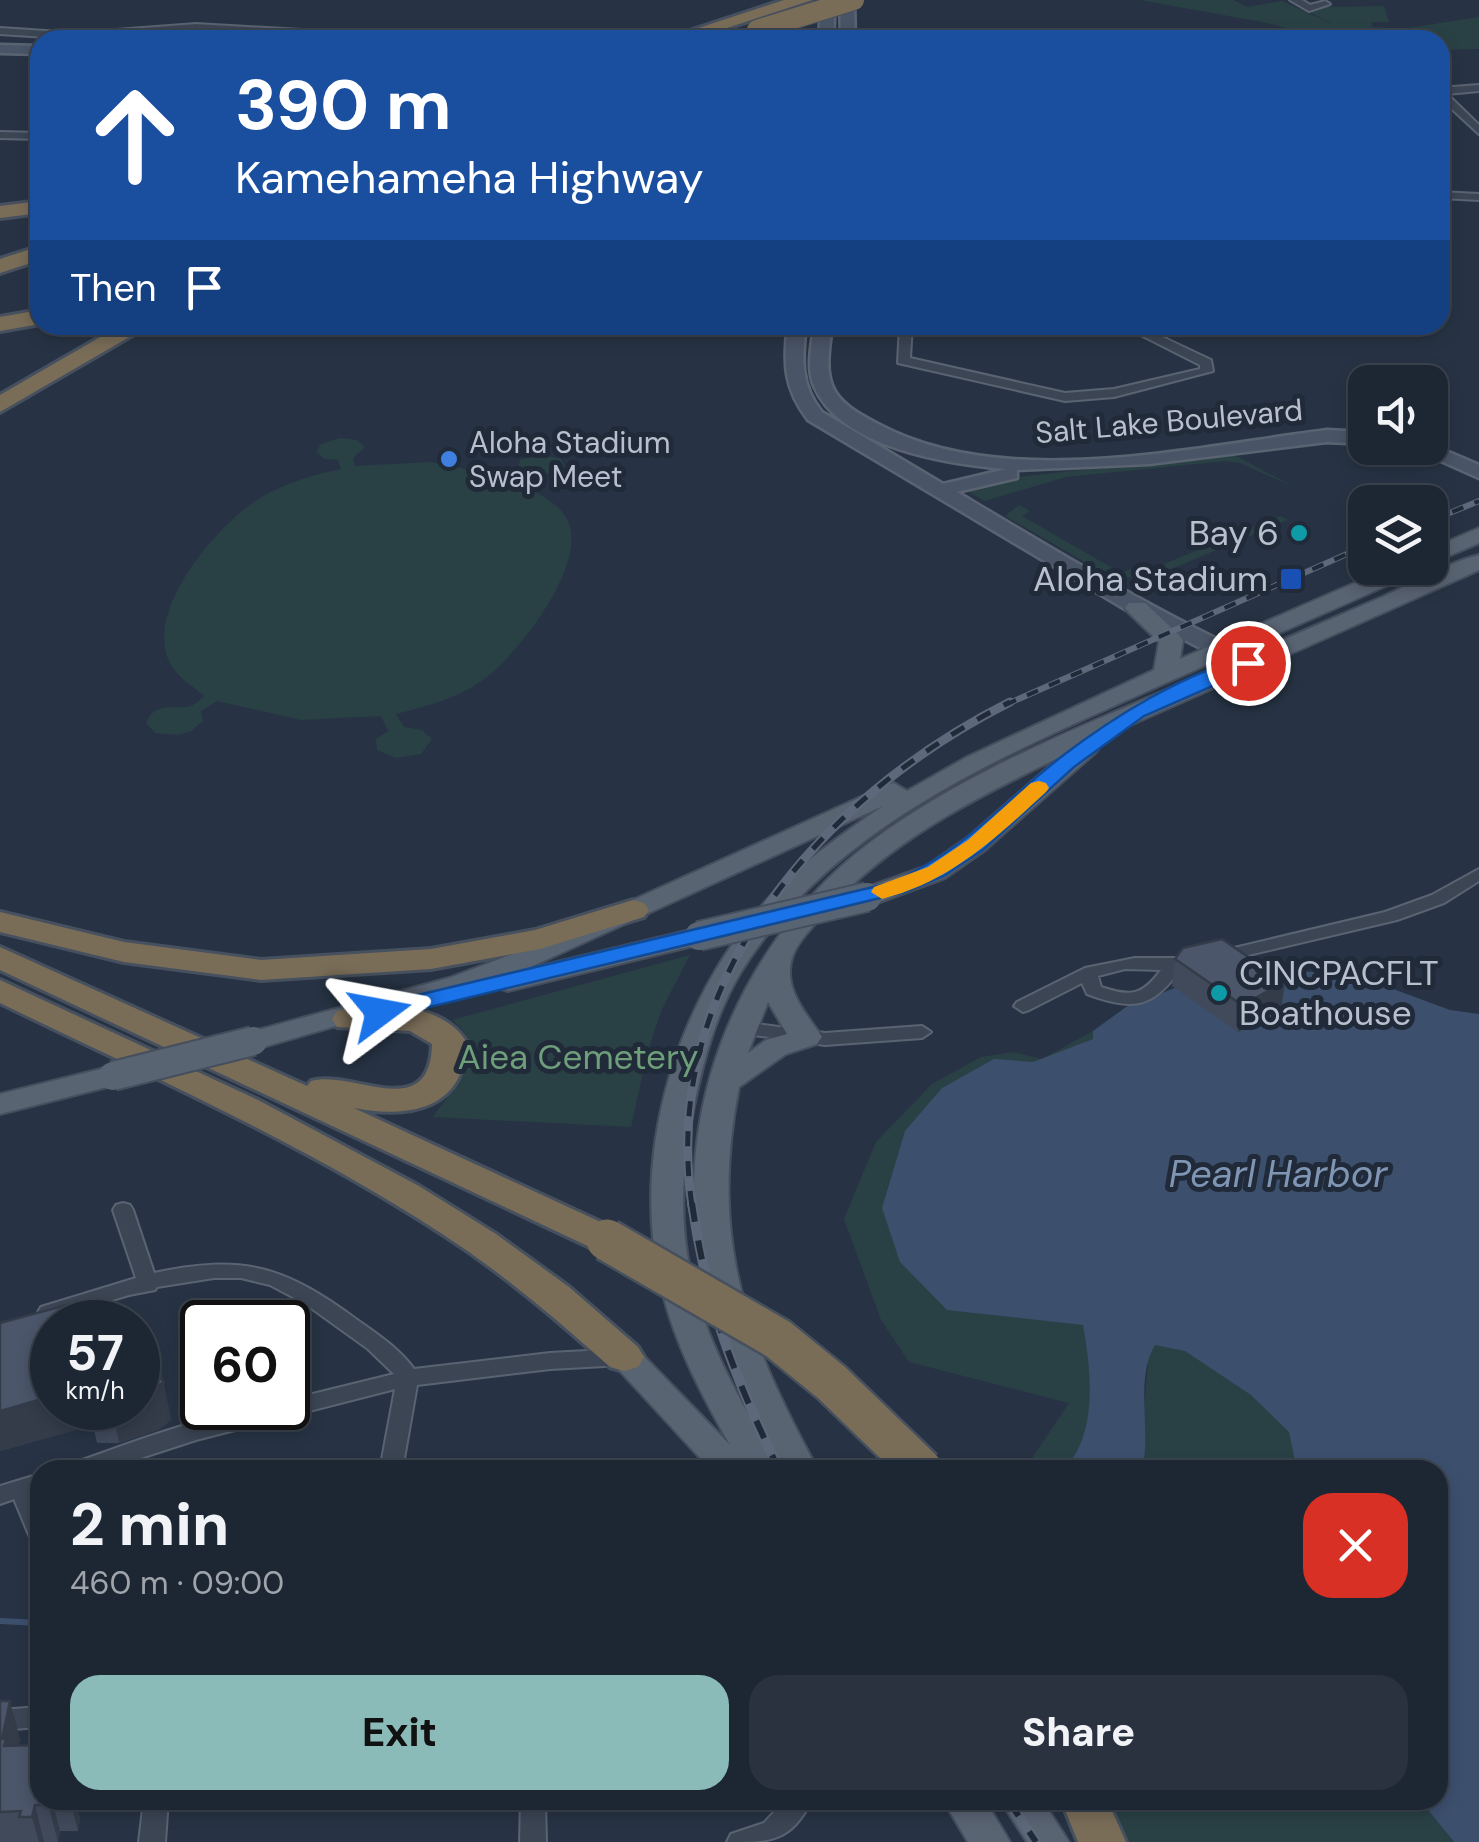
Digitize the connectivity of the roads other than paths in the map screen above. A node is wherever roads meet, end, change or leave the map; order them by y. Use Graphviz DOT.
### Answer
graph roads {
  1 [pos="803,0"];
  2 [pos="828,0"];
  3 [pos="850,0"];
  4 [pos="1296,0"];
  5 [pos="1324,4"];
  6 [pos="704,30"];
  7 [pos="757,30"];
  8 [pos="828,30"];
  9 [pos="848,30"];
  10 [pos="0,31"];
  11 [pos="30,33"];
  12 [pos="0,49"];
  13 [pos="30,50"];
  14 [pos="0,58"];
  15 [pos="30,58"];
  16 [pos="1479,88"];
  17 [pos="1450,91"];
  18 [pos="1450,102"];
  19 [pos="1479,130"];
  20 [pos="0,135"];
  21 [pos="30,136"];
  22 [pos="1450,196"];
  23 [pos="1479,197"];
  24 [pos="30,208"];
  25 [pos="0,212"];
  26 [pos="30,256"];
  27 [pos="0,266"];
  28 [pos="30,319"];
  29 [pos="0,324"];
  30 [pos="121,335"];
  31 [pos="796,335"];
  32 [pos="822,335"];
  33 [pos="905,335"];
  34 [pos="1149,335"];
  35 [pos="0,406"];
  36 [pos="1348,438"];
  37 [pos="1448,459"];
  38 [pos="1072,466"];
  39 [pos="1479,472"];
  40 [pos="938,491"];
  41 [pos="1479,536"];
  42 [pos="1448,549"];
  43 [pos="1479,550"];
  44 [pos="1479,562"];
  45 [pos="1368,585"];
  46 [pos="1137,608"];
  47 [pos="1362,612"];
  48 [pos="1221,650"];
  49 [pos="1268,654"];
  50 [pos="1166,674"];
  51 [pos="1137,712"];
  52 [pos="1029,735"];
  53 [pos="1479,874"];
  54 [pos="633,910"];
  55 [pos="0,922"];
  56 [pos="778,956"];
  57 [pos="0,957"];
  58 [pos="1172,968"];
  59 [pos="1088,974"];
  60 [pos="717,985"];
  61 [pos="0,990"];
  62 [pos="1022,1006"];
  63 [pos="349,1019"];
  64 [pos="740,1028"];
  65 [pos="922,1032"];
  66 [pos="807,1037"];
  67 [pos="241,1052"];
  68 [pos="723,1084"];
  69 [pos="0,1104"];
  70 [pos="123,1210"];
  71 [pos="148,1285"];
  72 [pos="93,1300"];
  73 [pos="624,1357"];
  74 [pos="408,1378"];
  75 [pos="109,1460"];
  76 [pos="393,1460"];
  77 [pos="722,1460"];
  78 [pos="756,1460"];
  79 [pos="795,1460"];
  80 [pos="912,1460"];
  81 [pos="20,1489"];
  82 [pos="30,1512"];
  83 [pos="30,1718"];
  84 [pos="0,1720"];
  85 [pos="155,1810"];
  86 [pos="533,1810"];
  87 [pos="791,1810"];
  88 [pos="969,1810"];
  89 [pos="1027,1810"];
  90 [pos="1088,1810"];
  91 [pos="152,1842"];
  92 [pos="533,1842"];
  93 [pos="740,1842"];
  94 [pos="990,1842"];
  95 [pos="1049,1842"];
  96 [pos="1102,1842"];
  1 -- 6 [label="highway"];
  2 -- 8 [label="main road"];
  3 -- 7 [label="highway, bridge"];
  3 -- 9 [label="main road"];
  4 -- 5 [label="street"];
  10 -- 11 [label="street"];
  12 -- 13 [label="main road"];
  14 -- 15 [label="main road"];
  16 -- 17 [label="street"];
  18 -- 19 [label="street"];
  20 -- 21 [label="street"];
  22 -- 23 [label="street"];
  24 -- 25 [label="highway"];
  26 -- 27 [label="highway"];
  28 -- 29 [label="highway"];
  30 -- 35 [label="highway"];
  31 -- 40 [label="main road"];
  32 -- 38 [label="main road, Salt Lake Boulevard"];
  33 -- 34 [label="street"];
  36 -- 38 [label="main road, Salt Lake Boulevard"];
  37 -- 39 [label="main road"];
  38 -- 40 [label="main road"];
  40 -- 46 [label="main road"];
  41 -- 42 [label="main road"];
  43 -- 47 [label="main road"];
  44 -- 47 [label="main road"];
  45 -- 48 [label="main road"];
  46 -- 48 [label="main road"];
  46 -- 50 [label="main road"];
  47 -- 49 [label="main road"];
  48 -- 49 [label="main road"];
  48 -- 50 [label="main road"];
  49 -- 51 [label="main road"];
  50 -- 52 [label="main road"];
  51 -- 56 [label="main road"];
  51 -- 63 [label="main road, bridge"];
  52 -- 54 [label="main road"];
  52 -- 60 [label="main road"];
  53 -- 58 [label="street"];
  54 -- 55 [label="highway"];
  54 -- 67 [label="main road"];
  56 -- 64 [label="main road"];
  56 -- 66 [label="main road"];
  57 -- 67 [label="highway"];
  58 -- 59 [label="street"];
  58 -- 59 [label="street"];
  59 -- 62 [label="street"];
  60 -- 64 [label="main road"];
  60 -- 78 [label="main road"];
  61 -- 73 [label="highway"];
  63 -- 67 [label="main road"];
  63 -- 67 [label="highway"];
  64 -- 66 [label="street"];
  64 -- 68 [label="main road"];
  65 -- 66 [label="street"];
  66 -- 68 [label="main road"];
  67 -- 69 [label="main road, bridge"];
  67 -- 80 [label="highway, bridge"];
  68 -- 79 [label="main road"];
  70 -- 71 [label="street"];
  71 -- 72 [label="street"];
  71 -- 74 [label="street"];
  73 -- 74 [label="street"];
  73 -- 77 [label="main road"];
  74 -- 75 [label="street"];
  74 -- 76 [label="street"];
  81 -- 82 [label="street"];
  83 -- 84 [label="street"];
  85 -- 91 [label="street"];
  86 -- 92 [label="street"];
  87 -- 93 [label="street"];
  88 -- 94 [label="main road"];
  89 -- 95 [label="main road"];
  90 -- 96 [label="highway"];
}
